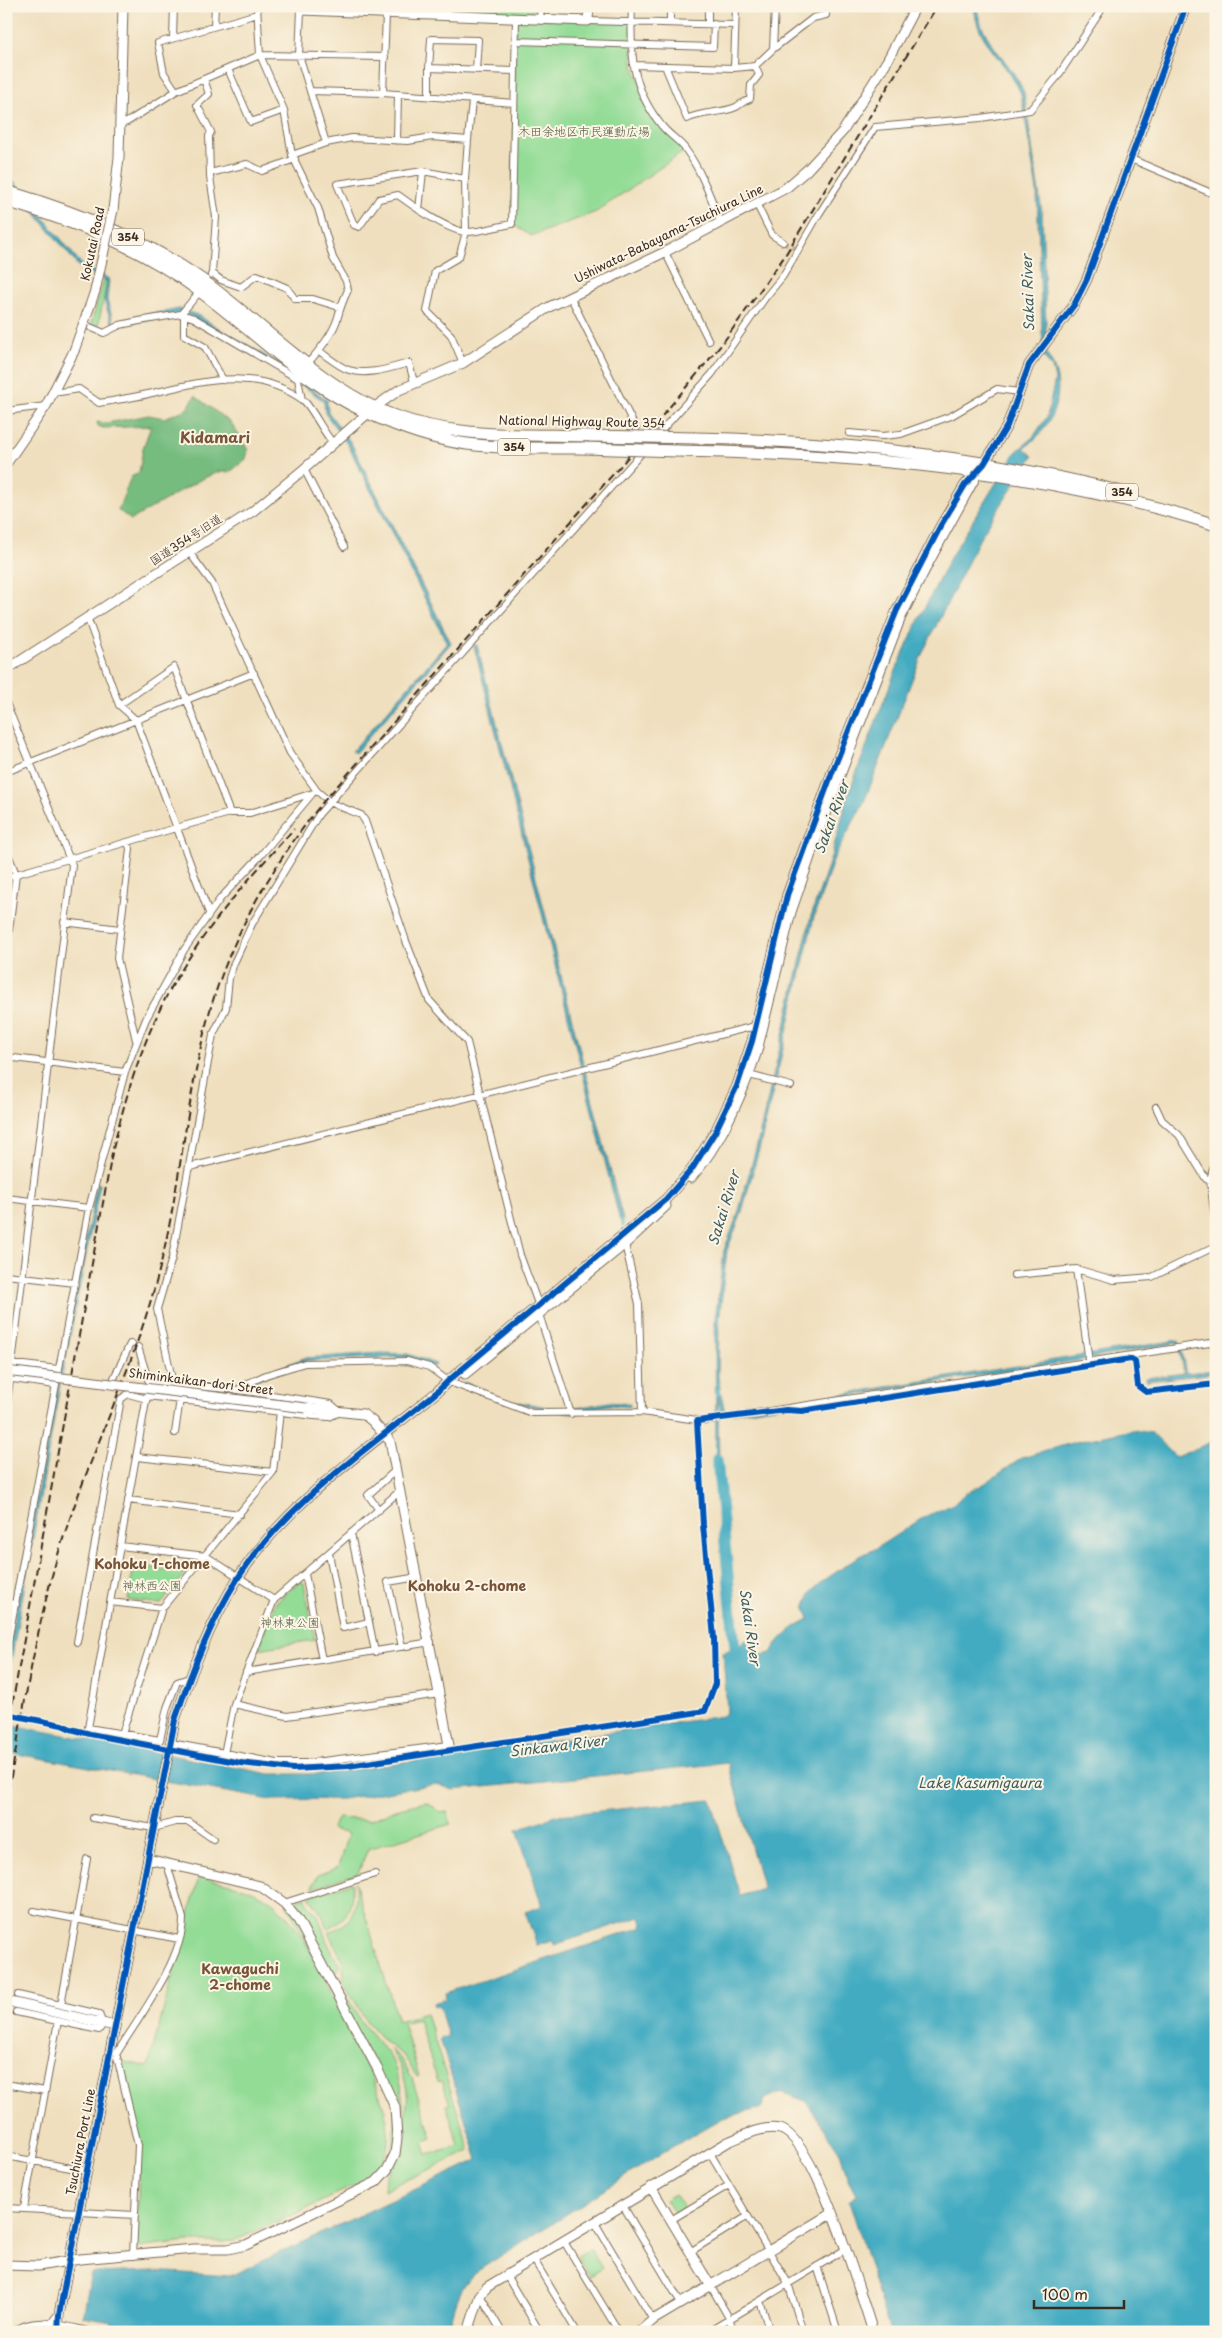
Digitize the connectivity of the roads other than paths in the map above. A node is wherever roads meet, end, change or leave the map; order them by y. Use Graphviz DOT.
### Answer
graph roads {
  1 [pos="8,6"];
  2 [pos="123,6"];
  3 [pos="174,6"];
  4 [pos="215,6"];
  5 [pos="257,6"];
  6 [pos="541,6"];
  7 [pos="589,6"];
  8 [pos="632,6"];
  9 [pos="670,6"];
  10 [pos="708,6"];
  11 [pos="736,6"];
  12 [pos="775,6"];
  13 [pos="826,6"];
  14 [pos="916,6"];
  15 [pos="1104,6"];
  16 [pos="1186,6"];
  17 [pos="301,8"];
  18 [pos="340,9"];
  19 [pos="6,11"];
  20 [pos="435,11"];
  21 [pos="256,14"];
  22 [pos="386,14"];
  23 [pos="516,18"];
  24 [pos="540,20"];
  25 [pos="588,21"];
  26 [pos="632,22"];
  27 [pos="670,23"];
  28 [pos="711,24"];
  29 [pos="735,25"];
  30 [pos="214,26"];
  31 [pos="173,38"];
  32 [pos="515,40"];
  33 [pos="630,45"];
  34 [pos="774,49"];
  35 [pos="298,55"];
  36 [pos="260,56"];
  37 [pos="385,57"];
  38 [pos="633,65"];
  39 [pos="664,66"];
  40 [pos="755,66"];
  41 [pos="429,68"];
  42 [pos="734,68"];
  43 [pos="228,69"];
  44 [pos="476,70"];
  45 [pos="514,71"];
  46 [pos="204,79"];
  47 [pos="176,91"];
  48 [pos="310,91"];
  49 [pos="383,93"];
  50 [pos="398,94"];
  51 [pos="429,96"];
  52 [pos="472,101"];
  53 [pos="514,103"];
  54 [pos="284,110"];
  55 [pos="120,124"];
  56 [pos="468,140"];
  57 [pos="397,141"];
  58 [pos="326,143"];
  59 [pos="294,157"];
  60 [pos="1131,159"];
  61 [pos="423,171"];
  62 [pos="210,173"];
  63 [pos="465,180"];
  64 [pos="6,191"];
  65 [pos="1216,195"];
  66 [pos="6,201"];
  67 [pos="757,205"];
  68 [pos="419,210"];
  69 [pos="721,223"];
  70 [pos="466,232"];
  71 [pos="784,242"];
  72 [pos="665,252"];
  73 [pos="206,282"];
  74 [pos="570,296"];
  75 [pos="339,307"];
  76 [pos="183,315"];
  77 [pos="90,327"];
  78 [pos="709,341"];
  79 [pos="319,351"];
  80 [pos="464,363"];
  81 [pos="303,371"];
  82 [pos="223,380"];
  83 [pos="414,382"];
  84 [pos="55,390"];
  85 [pos="1019,392"];
  86 [pos="302,400"];
  87 [pos="46,406"];
  88 [pos="371,410"];
  89 [pos="6,411"];
  90 [pos="636,429"];
  91 [pos="849,433"];
  92 [pos="334,444"];
  93 [pos="6,464"];
  94 [pos="981,468"];
  95 [pos="304,469"];
  96 [pos="1025,475"];
  97 [pos="1216,517"];
  98 [pos="1216,525"];
  99 [pos="344,547"];
  100 [pos="189,552"];
  101 [pos="87,617"];
  102 [pos="6,670"];
  103 [pos="254,673"];
  104 [pos="186,700"];
  105 [pos="6,703"];
  106 [pos="119,706"];
  107 [pos="136,720"];
  108 [pos="30,763"];
  109 [pos="6,772"];
  110 [pos="314,792"];
  111 [pos="331,802"];
  112 [pos="230,813"];
  113 [pos="176,828"];
  114 [pos="128,842"];
  115 [pos="6,849"];
  116 [pos="70,858"];
  117 [pos="16,874"];
  118 [pos="6,877"];
  119 [pos="209,913"];
  120 [pos="64,922"];
  121 [pos="120,929"];
  122 [pos="6,954"];
  123 [pos="760,1025"];
  124 [pos="136,1040"];
  125 [pos="6,1057"];
  126 [pos="48,1062"];
  127 [pos="125,1072"];
  128 [pos="749,1075"];
  129 [pos="790,1086"];
  130 [pos="480,1094"];
  131 [pos="1156,1107"];
  132 [pos="1216,1158"];
  133 [pos="190,1167"];
  134 [pos="1210,1180"];
  135 [pos="6,1198"];
  136 [pos="31,1201"];
  137 [pos="89,1208"];
  138 [pos="1216,1227"];
  139 [pos="625,1244"];
  140 [pos="1216,1246"];
  141 [pos="1076,1270"];
  142 [pos="6,1275"];
  143 [pos="1014,1275"];
  144 [pos="23,1277"];
  145 [pos="75,1283"];
  146 [pos="539,1310"];
  147 [pos="1216,1342"];
  148 [pos="1089,1362"];
  149 [pos="58,1369"];
  150 [pos="8,1371"];
  151 [pos="114,1378"];
  152 [pos="149,1382"];
  153 [pos="450,1382"];
  154 [pos="55,1384"];
  155 [pos="173,1384"];
  156 [pos="239,1390"];
  157 [pos="147,1397"];
  158 [pos="180,1400"];
  159 [pos="6,1412"];
  160 [pos="280,1412"];
  161 [pos="340,1412"];
  162 [pos="642,1412"];
  163 [pos="571,1414"];
  164 [pos="175,1433"];
  165 [pos="385,1434"];
  166 [pos="137,1457"];
  167 [pos="397,1469"];
  168 [pos="273,1472"];
  169 [pos="401,1490"];
  170 [pos="128,1500"];
  171 [pos="379,1510"];
  172 [pos="240,1514"];
  173 [pos="351,1533"];
  174 [pos="120,1546"];
  175 [pos="329,1553"];
  176 [pos="206,1556"];
  177 [pos="305,1574"];
  178 [pos="240,1576"];
  179 [pos="418,1577"];
  180 [pos="274,1600"];
  181 [pos="110,1602"];
  182 [pos="6,1603"];
  183 [pos="16,1604"];
  184 [pos="162,1608"];
  185 [pos="369,1622"];
  186 [pos="77,1642"];
  187 [pos="430,1642"];
  188 [pos="402,1647"];
  189 [pos="6,1652"];
  190 [pos="375,1652"];
  191 [pos="322,1660"];
  192 [pos="246,1672"];
  193 [pos="189,1678"];
  194 [pos="440,1694"];
  195 [pos="234,1704"];
  196 [pos="122,1734"];
  197 [pos="449,1745"];
  198 [pos="170,1746"];
  199 [pos="224,1754"];
  200 [pos="93,1818"];
  201 [pos="154,1828"];
  202 [pos="214,1839"];
  203 [pos="87,1859"];
  204 [pos="148,1860"];
  205 [pos="168,1864"];
  206 [pos="375,1874"];
  207 [pos="284,1904"];
  208 [pos="34,1911"];
  209 [pos="76,1919"];
  210 [pos="134,1930"];
  211 [pos="179,1939"];
  212 [pos="18,1995"];
  213 [pos="6,2002"];
  214 [pos="61,2005"];
  215 [pos="16,2012"];
  216 [pos="61,2018"];
  217 [pos="103,2024"];
  218 [pos="115,2026"];
  219 [pos="6,2084"];
  220 [pos="45,2091"];
  221 [pos="710,2153"];
  222 [pos="6,2156"];
  223 [pos="32,2160"];
  224 [pos="87,2171"];
  225 [pos="729,2185"];
  226 [pos="651,2187"];
  227 [pos="622,2204"];
  228 [pos="6,2208"];
  229 [pos="24,2208"];
  230 [pos="79,2212"];
  231 [pos="832,2213"];
  232 [pos="135,2215"];
  233 [pos="748,2216"];
  234 [pos="671,2220"];
  235 [pos="594,2221"];
  236 [pos="563,2240"];
  237 [pos="846,2249"];
  238 [pos="769,2251"];
  239 [pos="690,2252"];
  240 [pos="133,2256"];
  241 [pos="533,2258"];
  242 [pos="69,2261"];
  243 [pos="6,2265"];
  244 [pos="817,2266"];
  245 [pos="506,2275"];
  246 [pos="788,2283"];
  247 [pos="710,2285"];
  248 [pos="480,2295"];
  249 [pos="760,2301"];
  250 [pos="681,2303"];
  251 [pos="729,2318"];
  252 [pos="653,2320"];
  253 [pos="56,2325"];
  254 [pos="14,2332"];
  255 [pos="91,2332"];
  256 [pos="468,2332"];
  257 [pos="502,2332"];
  258 [pos="540,2332"];
  259 [pos="577,2332"];
  260 [pos="619,2332"];
  261 [pos="639,2332"];
  262 [pos="708,2332"];
  263 [pos="734,2332"];
  264 [pos="770,2332"];
  265 [pos="803,2332"];
  266 [pos="838,2332"];
  267 [pos="873,2332"];
  1 -- 19 [label="street"];
  2 -- 55 [label="street, Kokutai Road"];
  3 -- 31 [label="street"];
  4 -- 30 [label="street"];
  5 -- 21 [label="street"];
  6 -- 24 [label="street"];
  7 -- 25 [label="street"];
  8 -- 26 [label="street"];
  9 -- 27 [label="street"];
  10 -- 28 [label="street"];
  11 -- 29 [label="street"];
  12 -- 34 [label="street"];
  13 -- 34 [label="street"];
  14 -- 67 [label="street, Ushiwata-Babayama-Tsuchiura Line"];
  15 -- 111 [label="street"];
  16 -- 60 [label="street"];
  17 -- 18 [label="street"];
  17 -- 35 [label="street"];
  18 -- 22 [label="street"];
  20 -- 22 [label="street"];
  20 -- 23 [label="street"];
  21 -- 30 [label="street"];
  21 -- 36 [label="street"];
  22 -- 37 [label="street"];
  23 -- 24 [label="street"];
  23 -- 32 [label="street"];
  24 -- 25 [label="street"];
  25 -- 26 [label="street"];
  26 -- 27 [label="street"];
  26 -- 33 [label="street"];
  27 -- 28 [label="street"];
  28 -- 29 [label="street"];
  28 -- 33 [label="street"];
  29 -- 42 [label="street"];
  30 -- 31 [label="street"];
  31 -- 47 [label="street"];
  32 -- 33 [label="street"];
  32 -- 45 [label="street"];
  33 -- 38 [label="street"];
  34 -- 40 [label="street"];
  35 -- 36 [label="street"];
  35 -- 37 [label="street"];
  35 -- 48 [label="street"];
  36 -- 43 [label="street"];
  36 -- 54 [label="street"];
  37 -- 49 [label="street"];
  38 -- 39 [label="street"];
  38 -- 69 [label="street"];
  39 -- 40 [label="street"];
  39 -- 42 [label="street"];
  40 -- 42 [label="street"];
  41 -- 44 [label="street"];
  41 -- 44 [label="street"];
  41 -- 51 [label="street"];
  43 -- 46 [label="street"];
  43 -- 54 [label="street"];
  44 -- 45 [label="street"];
  45 -- 53 [label="street"];
  46 -- 47 [label="street"];
  46 -- 62 [label="street"];
  47 -- 55 [label="street"];
  48 -- 49 [label="street"];
  48 -- 58 [label="street"];
  49 -- 50 [label="street"];
  50 -- 51 [label="street"];
  50 -- 57 [label="street"];
  51 -- 52 [label="street"];
  52 -- 53 [label="street"];
  52 -- 56 [label="street"];
  53 -- 70 [label="street"];
  54 -- 59 [label="street"];
  55 -- 84 [label="street, Kokutai Road, bridge"];
  56 -- 57 [label="street"];
  56 -- 63 [label="street"];
  57 -- 58 [label="street"];
  58 -- 59 [label="street"];
  59 -- 62 [label="street"];
  59 -- 75 [label="street"];
  60 -- 65 [label="street"];
  60 -- 85 [label="street"];
  61 -- 63 [label="street"];
  61 -- 68 [label="street"];
  61 -- 68 [label="street"];
  62 -- 73 [label="street"];
  63 -- 70 [label="street"];
  64 -- 73 [label="highway, National Highway Route 354 / 354"];
  66 -- 73 [label="highway, National Highway Route 354 / 354"];
  67 -- 69 [label="street, Ushiwata-Babayama-Tsuchiura Line"];
  67 -- 71 [label="street"];
  68 -- 70 [label="street"];
  69 -- 72 [label="street, Ushiwata-Babayama-Tsuchiura Line"];
  70 -- 80 [label="street"];
  72 -- 74 [label="street, Ushiwata-Babayama-Tsuchiura Line"];
  72 -- 78 [label="street"];
  73 -- 75 [label="street"];
  73 -- 76 [label="street"];
  73 -- 81 [label="highway, National Highway Route 354 / 354"];
  74 -- 80 [label="street, Ushiwata-Babayama-Tsuchiura Line"];
  74 -- 90 [label="street"];
  75 -- 79 [label="street"];
  76 -- 77 [label="street"];
  76 -- 81 [label="street"];
  76 -- 82 [label="street"];
  79 -- 81 [label="street"];
  79 -- 83 [label="street"];
  80 -- 83 [label="street, Ushiwata-Babayama-Tsuchiura Line"];
  81 -- 86 [label="street"];
  81 -- 88 [label="highway, National Highway Route 354 / 354"];
  82 -- 84 [label="street"];
  82 -- 86 [label="street"];
  83 -- 88 [label="street, Ushiwata-Babayama-Tsuchiura Line"];
  84 -- 87 [label="street, Kokutai Road"];
  85 -- 91 [label="street"];
  85 -- 94 [label="street"];
  86 -- 92 [label="street"];
  87 -- 89 [label="street"];
  87 -- 93 [label="street, Kokutai Road"];
  88 -- 92 [label="street, 国道354号旧道"];
  88 -- 94 [label="highway, National Highway Route 354 / 354, bridge"];
  88 -- 94 [label="highway, National Highway Route 354 / 354, bridge"];
  92 -- 95 [label="street, 国道354号旧道"];
  94 -- 96 [label="highway, National Highway Route 354 / 354"];
  94 -- 123 [label="street"];
  95 -- 99 [label="street"];
  95 -- 100 [label="street, 国道354号旧道"];
  96 -- 97 [label="highway, National Highway Route 354 / 354"];
  96 -- 98 [label="highway, National Highway Route 354 / 354"];
  100 -- 101 [label="street, 国道354号旧道"];
  100 -- 103 [label="street"];
  101 -- 102 [label="street, 国道354号旧道"];
  101 -- 106 [label="street"];
  103 -- 104 [label="street"];
  103 -- 110 [label="street"];
  104 -- 106 [label="street"];
  104 -- 107 [label="street"];
  104 -- 112 [label="street"];
  105 -- 108 [label="street"];
  106 -- 107 [label="street"];
  107 -- 108 [label="street"];
  107 -- 113 [label="street"];
  108 -- 109 [label="street"];
  108 -- 116 [label="street"];
  110 -- 111 [label="street"];
  110 -- 112 [label="street"];
  110 -- 119 [label="street"];
  111 -- 130 [label="street"];
  111 -- 133 [label="street"];
  112 -- 113 [label="street"];
  113 -- 114 [label="street"];
  113 -- 119 [label="street"];
  114 -- 116 [label="street"];
  114 -- 121 [label="street"];
  115 -- 117 [label="street"];
  116 -- 117 [label="street"];
  116 -- 120 [label="street"];
  117 -- 118 [label="street"];
  117 -- 122 [label="street"];
  119 -- 124 [label="street"];
  120 -- 121 [label="street"];
  120 -- 126 [label="street"];
  121 -- 124 [label="street"];
  123 -- 128 [label="street"];
  123 -- 130 [label="street"];
  123 -- 146 [label="street"];
  124 -- 127 [label="street"];
  125 -- 126 [label="street"];
  126 -- 127 [label="street"];
  126 -- 136 [label="street"];
  127 -- 137 [label="street"];
  128 -- 129 [label="street"];
  128 -- 139 [label="street"];
  130 -- 133 [label="street"];
  130 -- 146 [label="street"];
  131 -- 134 [label="street"];
  132 -- 134 [label="street"];
  133 -- 155 [label="street"];
  134 -- 138 [label="street"];
  135 -- 136 [label="street"];
  136 -- 137 [label="street"];
  136 -- 144 [label="street"];
  137 -- 145 [label="street"];
  139 -- 146 [label="street"];
  139 -- 162 [label="street"];
  140 -- 141 [label="street"];
  141 -- 143 [label="street"];
  141 -- 148 [label="street"];
  142 -- 144 [label="street"];
  144 -- 145 [label="street"];
  144 -- 150 [label="street"];
  145 -- 149 [label="street"];
  146 -- 153 [label="street, Tsuchiura Port Line"];
  146 -- 163 [label="street"];
  147 -- 148 [label="street"];
  148 -- 162 [label="street"];
  149 -- 150 [label="street"];
  149 -- 154 [label="street"];
  150 -- 154 [label="street"];
  150 -- 159 [label="street"];
  150 -- 161 [label="street, Shiminkaikan-dori Street, bridge"];
  151 -- 152 [label="street"];
  152 -- 155 [label="street"];
  152 -- 157 [label="street"];
  153 -- 156 [label="street"];
  153 -- 163 [label="street"];
  153 -- 165 [label="street, Tsuchiura Port Line"];
  154 -- 183 [label="street"];
  155 -- 156 [label="street"];
  156 -- 161 [label="street"];
  157 -- 158 [label="street"];
  157 -- 166 [label="street"];
  157 -- 186 [label="street"];
  158 -- 160 [label="street"];
  158 -- 164 [label="street"];
  160 -- 161 [label="street"];
  160 -- 168 [label="street"];
  161 -- 165 [label="street, Shiminkaikan-dori Street"];
  162 -- 163 [label="street"];
  165 -- 167 [label="street"];
  165 -- 178 [label="street, Tsuchiura Port Line"];
  166 -- 168 [label="street"];
  166 -- 170 [label="street"];
  167 -- 169 [label="street"];
  167 -- 171 [label="street"];
  168 -- 172 [label="street"];
  169 -- 171 [label="street"];
  169 -- 179 [label="street"];
  170 -- 172 [label="street"];
  170 -- 174 [label="street"];
  171 -- 173 [label="street"];
  172 -- 176 [label="street"];
  173 -- 175 [label="street"];
  173 -- 185 [label="street"];
  174 -- 176 [label="street"];
  174 -- 181 [label="street"];
  175 -- 177 [label="street"];
  175 -- 185 [label="street"];
  176 -- 178 [label="street"];
  176 -- 184 [label="street"];
  177 -- 180 [label="street"];
  177 -- 191 [label="street"];
  178 -- 180 [label="street"];
  178 -- 193 [label="street, Tsuchiura Port Line"];
  179 -- 187 [label="street"];
  179 -- 188 [label="street"];
  180 -- 192 [label="street"];
  181 -- 184 [label="street"];
  181 -- 196 [label="street"];
  182 -- 183 [label="street"];
  183 -- 189 [label="street"];
  184 -- 196 [label="street"];
  185 -- 190 [label="street"];
  187 -- 188 [label="street"];
  187 -- 194 [label="street"];
  188 -- 190 [label="street"];
  190 -- 191 [label="street"];
  191 -- 192 [label="street"];
  192 -- 195 [label="street"];
  193 -- 196 [label="street"];
  193 -- 198 [label="street, Tsuchiura Port Line"];
  194 -- 195 [label="street"];
  194 -- 197 [label="street"];
  195 -- 199 [label="street"];
  197 -- 199 [label="street"];
  198 -- 199 [label="street"];
  198 -- 201 [label="street, Tsuchiura Port Line"];
  200 -- 201 [label="street"];
  201 -- 202 [label="street"];
  201 -- 204 [label="street, Tsuchiura Port Line"];
  203 -- 209 [label="street"];
  204 -- 205 [label="street"];
  204 -- 210 [label="street, Tsuchiura Port Line"];
  205 -- 207 [label="street"];
  205 -- 211 [label="street"];
  206 -- 207 [label="street"];
  207 -- 240 [label="street"];
  208 -- 209 [label="street"];
  209 -- 210 [label="street"];
  209 -- 214 [label="street"];
  210 -- 211 [label="street"];
  210 -- 218 [label="street, Tsuchiura Port Line"];
  211 -- 232 [label="street"];
  212 -- 214 [label="street"];
  213 -- 216 [label="street"];
  214 -- 217 [label="street"];
  215 -- 216 [label="street"];
  216 -- 217 [label="street"];
  216 -- 220 [label="street"];
  217 -- 218 [label="street"];
  218 -- 224 [label="street, Tsuchiura Port Line"];
  219 -- 220 [label="street"];
  220 -- 223 [label="street"];
  221 -- 225 [label="street"];
  221 -- 226 [label="street"];
  221 -- 231 [label="street"];
  222 -- 223 [label="street"];
  223 -- 224 [label="street"];
  223 -- 229 [label="street"];
  224 -- 230 [label="street, Tsuchiura Port Line"];
  225 -- 233 [label="street"];
  225 -- 234 [label="street"];
  226 -- 227 [label="street"];
  226 -- 234 [label="street"];
  227 -- 235 [label="street"];
  227 -- 250 [label="street"];
  228 -- 229 [label="street"];
  229 -- 230 [label="street"];
  230 -- 232 [label="street"];
  230 -- 242 [label="street, Tsuchiura Port Line"];
  231 -- 237 [label="street"];
  231 -- 238 [label="street"];
  232 -- 240 [label="street"];
  233 -- 238 [label="street"];
  233 -- 239 [label="street"];
  234 -- 239 [label="street"];
  235 -- 236 [label="street"];
  235 -- 252 [label="street"];
  236 -- 241 [label="street"];
  236 -- 260 [label="street"];
  237 -- 244 [label="street"];
  237 -- 267 [label="street"];
  238 -- 246 [label="street"];
  238 -- 247 [label="street"];
  239 -- 247 [label="street"];
  240 -- 242 [label="street"];
  241 -- 245 [label="street"];
  241 -- 259 [label="street"];
  242 -- 243 [label="street"];
  242 -- 253 [label="street, Tsuchiura Port Line"];
  244 -- 246 [label="street"];
  244 -- 266 [label="street"];
  245 -- 248 [label="street"];
  245 -- 258 [label="street"];
  246 -- 249 [label="street"];
  246 -- 265 [label="street"];
  247 -- 250 [label="street"];
  247 -- 251 [label="street"];
  248 -- 256 [label="street"];
  248 -- 257 [label="street"];
  249 -- 251 [label="street"];
  249 -- 264 [label="street"];
  250 -- 252 [label="street"];
  251 -- 262 [label="street"];
  251 -- 263 [label="street"];
  252 -- 261 [label="street"];
  253 -- 254 [label="street"];
  253 -- 255 [label="street"];
}
